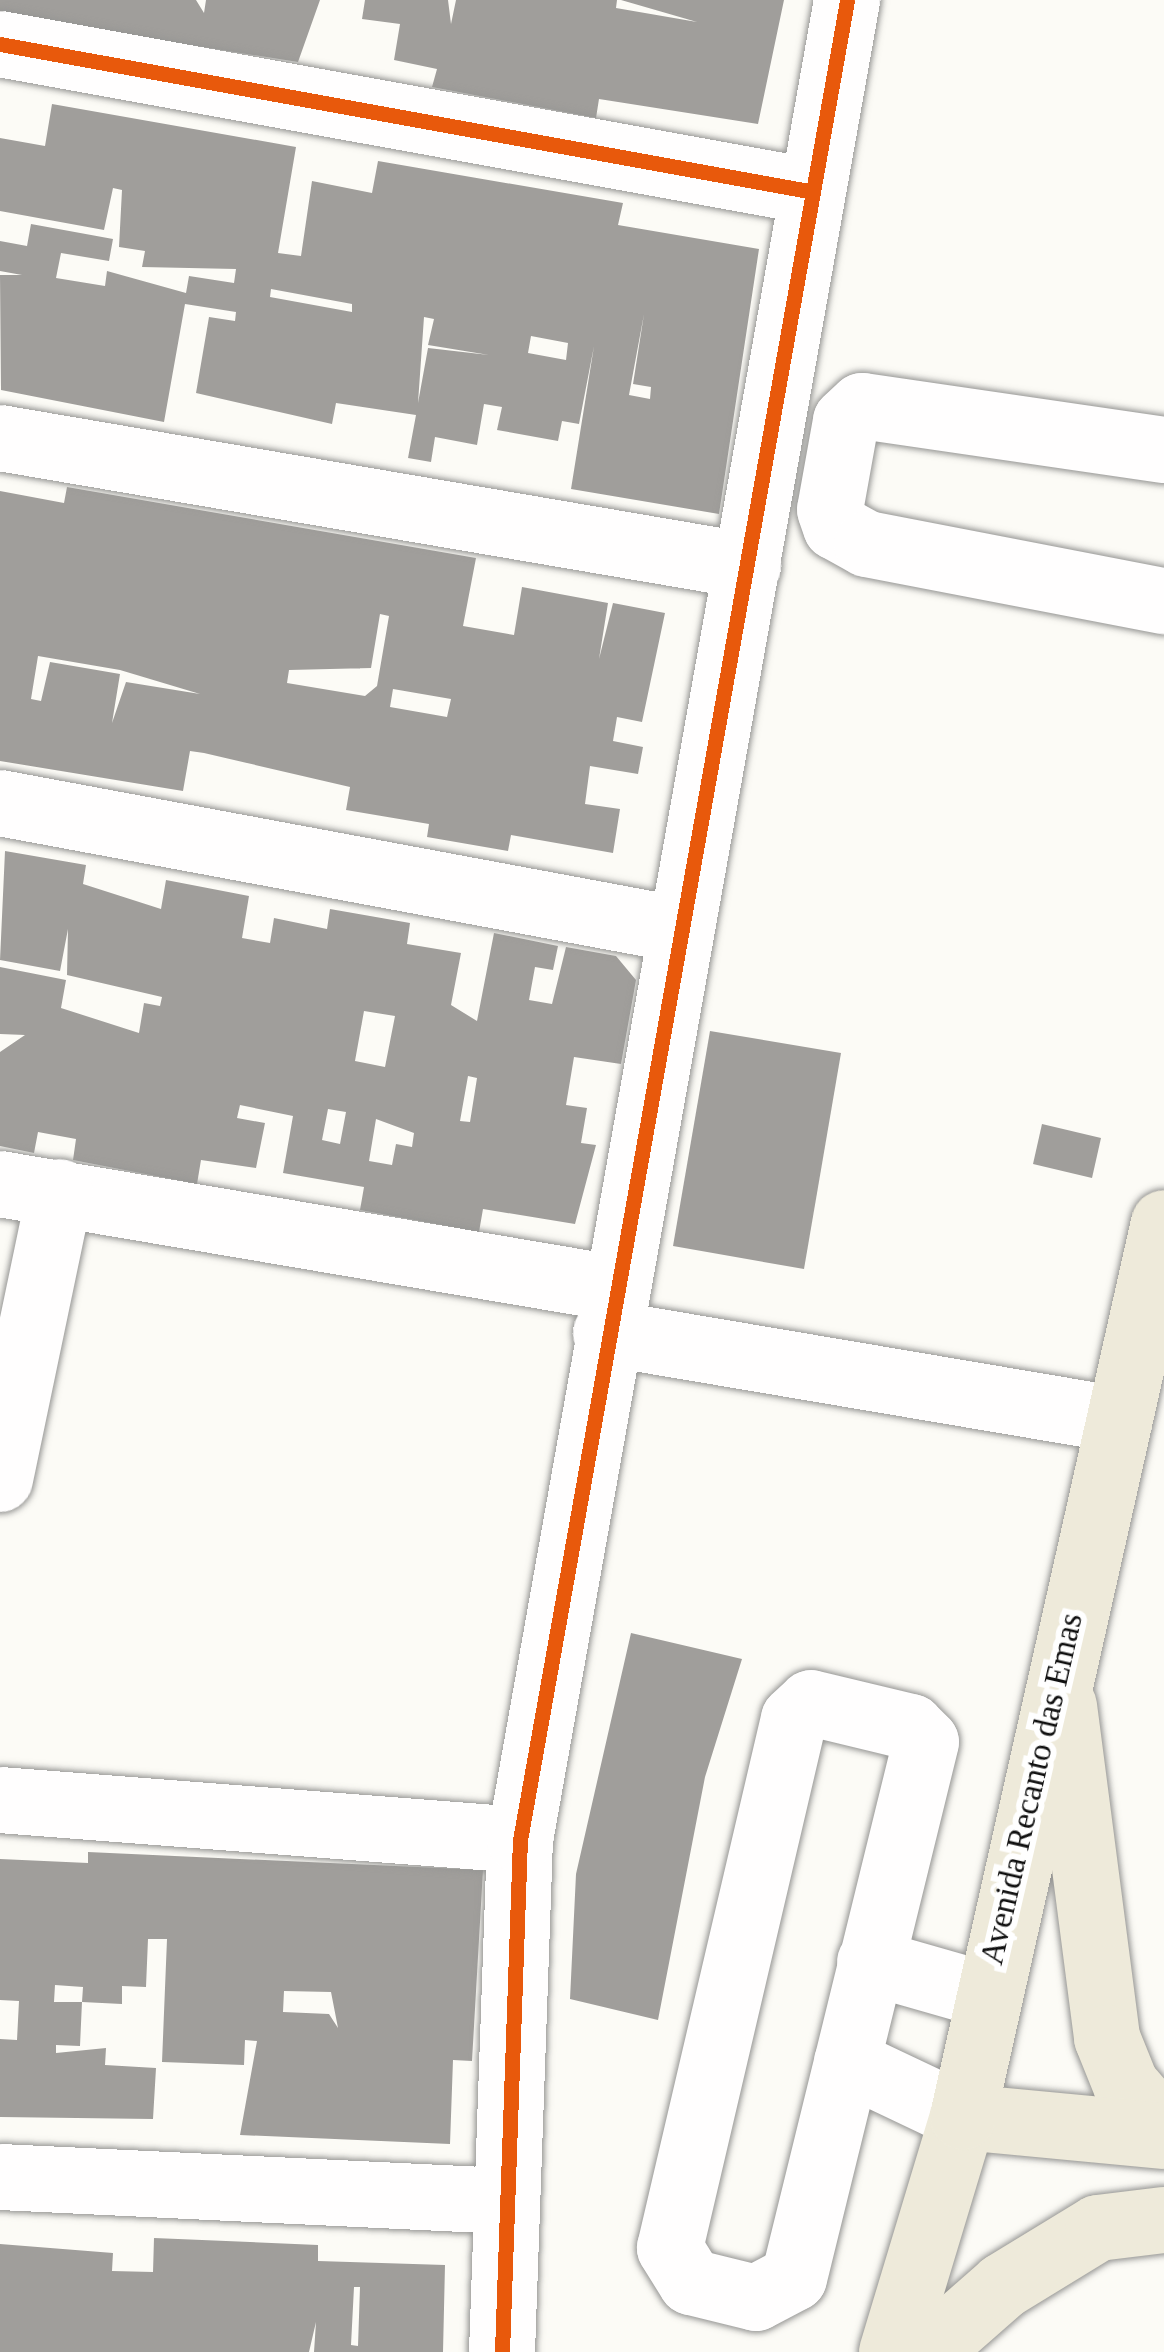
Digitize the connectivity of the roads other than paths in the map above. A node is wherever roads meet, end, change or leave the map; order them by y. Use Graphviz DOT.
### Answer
graph roads {
  1 [pos="847,0"];
  2 [pos="0,44"];
  3 [pos="809,191"];
  4 [pos="0,438"];
  5 [pos="1164,450"];
  6 [pos="748,566"];
  7 [pos="1164,601"];
  8 [pos="0,803"];
  9 [pos="676,929"];
  10 [pos="30,1188"];
  11 [pos="1164,1223"];
  12 [pos="609,1311"];
  13 [pos="1120,1420"];
  14 [pos="0,1479"];
  15 [pos="1065,1643"];
  16 [pos="0,1800"];
  17 [pos="520,1840"];
  18 [pos="869,1962"];
  19 [pos="985,1994"];
  20 [pos="847,2062"];
  21 [pos="963,2117"];
  22 [pos="1164,2132"];
  23 [pos="0,2177"];
  24 [pos="505,2201"];
  25 [pos="1164,2220"];
  26 [pos="502,2352"];
  27 [pos="892,2352"];
  28 [pos="928,2352"];
  1 -- 3 [label="street"];
  2 -- 3 [label="street"];
  3 -- 6 [label="street"];
  4 -- 6 [label="street"];
  5 -- 7 [label="street"];
  6 -- 9 [label="street"];
  8 -- 9 [label="street"];
  9 -- 12 [label="street"];
  10 -- 12 [label="street"];
  10 -- 14 [label="street"];
  11 -- 13 [label="main road, Avenida Recanto das Emas"];
  12 -- 13 [label="street"];
  12 -- 17 [label="street"];
  13 -- 15 [label="main road, Avenida Recanto das Emas"];
  15 -- 19 [label="main road, Avenida Recanto das Emas"];
  15 -- 22 [label="main road"];
  16 -- 17 [label="street"];
  17 -- 24 [label="street"];
  18 -- 19 [label="street"];
  18 -- 20 [label="street"];
  18 -- 20 [label="street"];
  19 -- 21 [label="main road, Avenida Recanto das Emas"];
  20 -- 21 [label="street"];
  21 -- 22 [label="main road"];
  21 -- 27 [label="main road, Avenida Recanto das Emas"];
  23 -- 24 [label="street"];
  24 -- 26 [label="street"];
  25 -- 28 [label="main road"];
}
